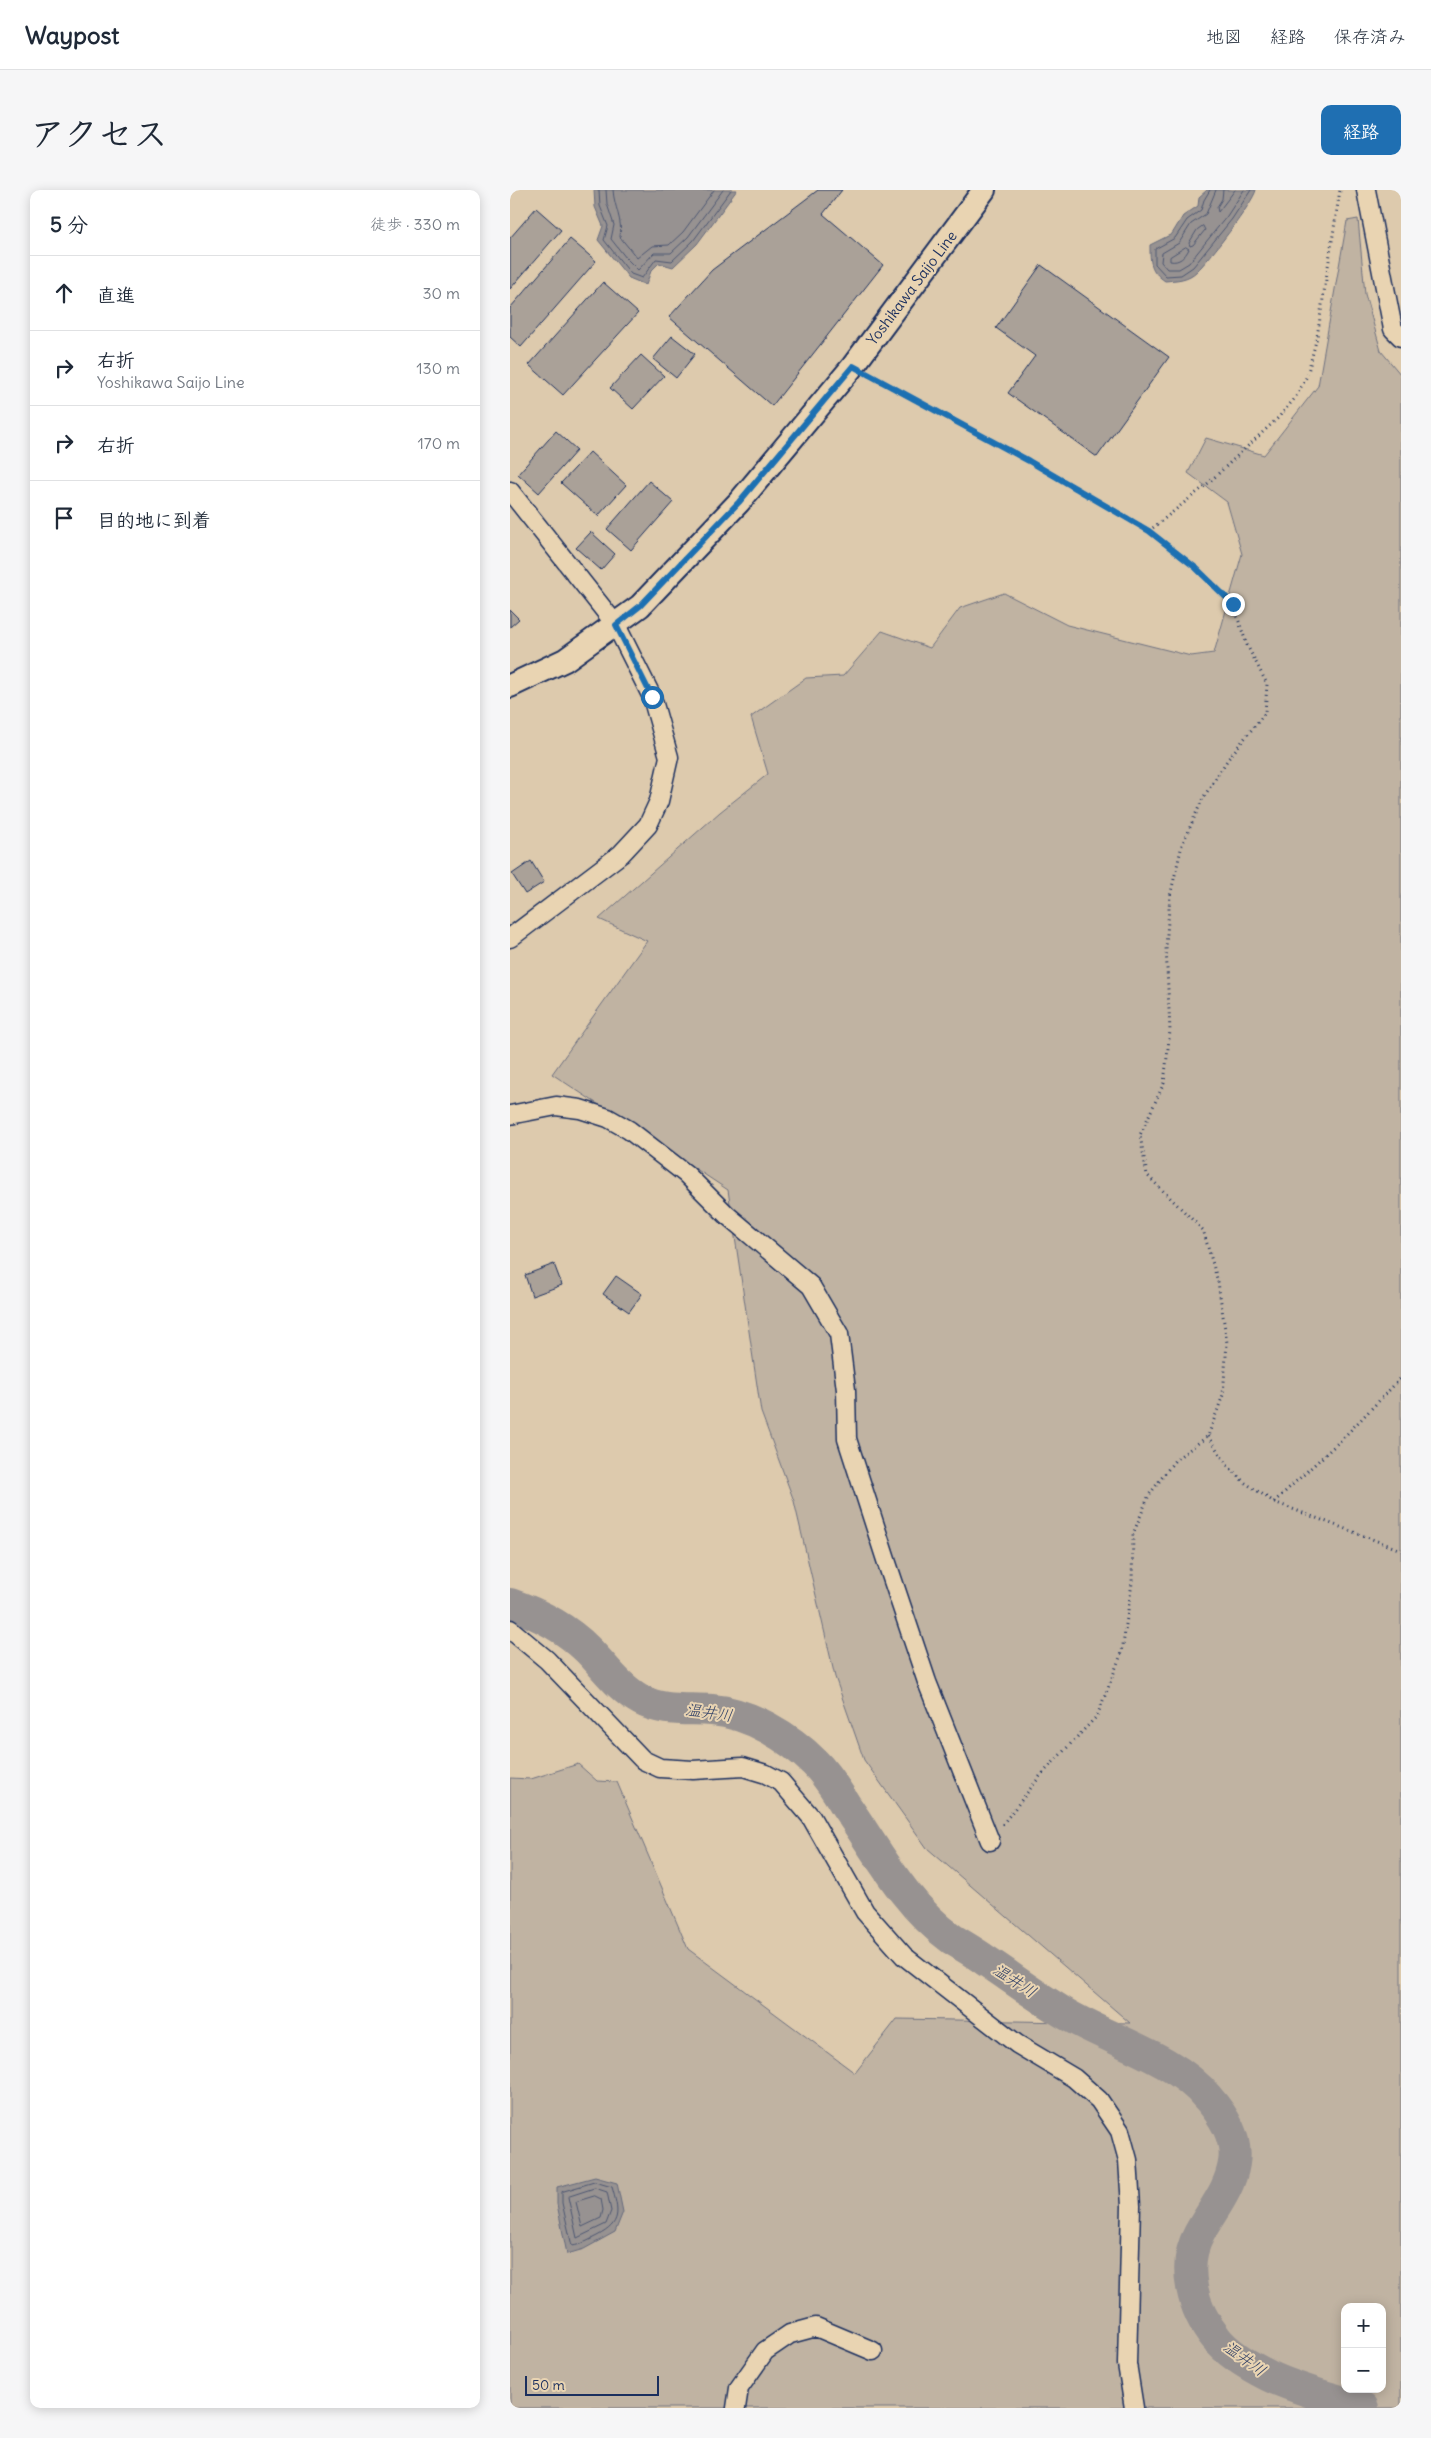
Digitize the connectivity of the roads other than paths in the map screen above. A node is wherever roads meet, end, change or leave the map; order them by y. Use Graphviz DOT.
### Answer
graph roads {
  1 [pos="984,190"];
  2 [pos="1366,190"];
  3 [pos="1401,337"];
  4 [pos="510,491"];
  5 [pos="616,625"];
  6 [pos="510,686"];
  7 [pos="510,938"];
  8 [pos="510,1115"];
  9 [pos="510,1629"];
  10 [pos="990,1841"];
  11 [pos="873,2351"];
  12 [pos="736,2408"];
  13 [pos="1134,2408"];
  1 -- 5 [label="main road, Yoshikawa Saijo Line"];
  2 -- 3 [label="street"];
  4 -- 5 [label="street"];
  5 -- 6 [label="main road, Yoshikawa Saijo Line"];
  5 -- 7 [label="street"];
  8 -- 10 [label="street"];
  9 -- 13 [label="street"];
  11 -- 12 [label="street"];
}
